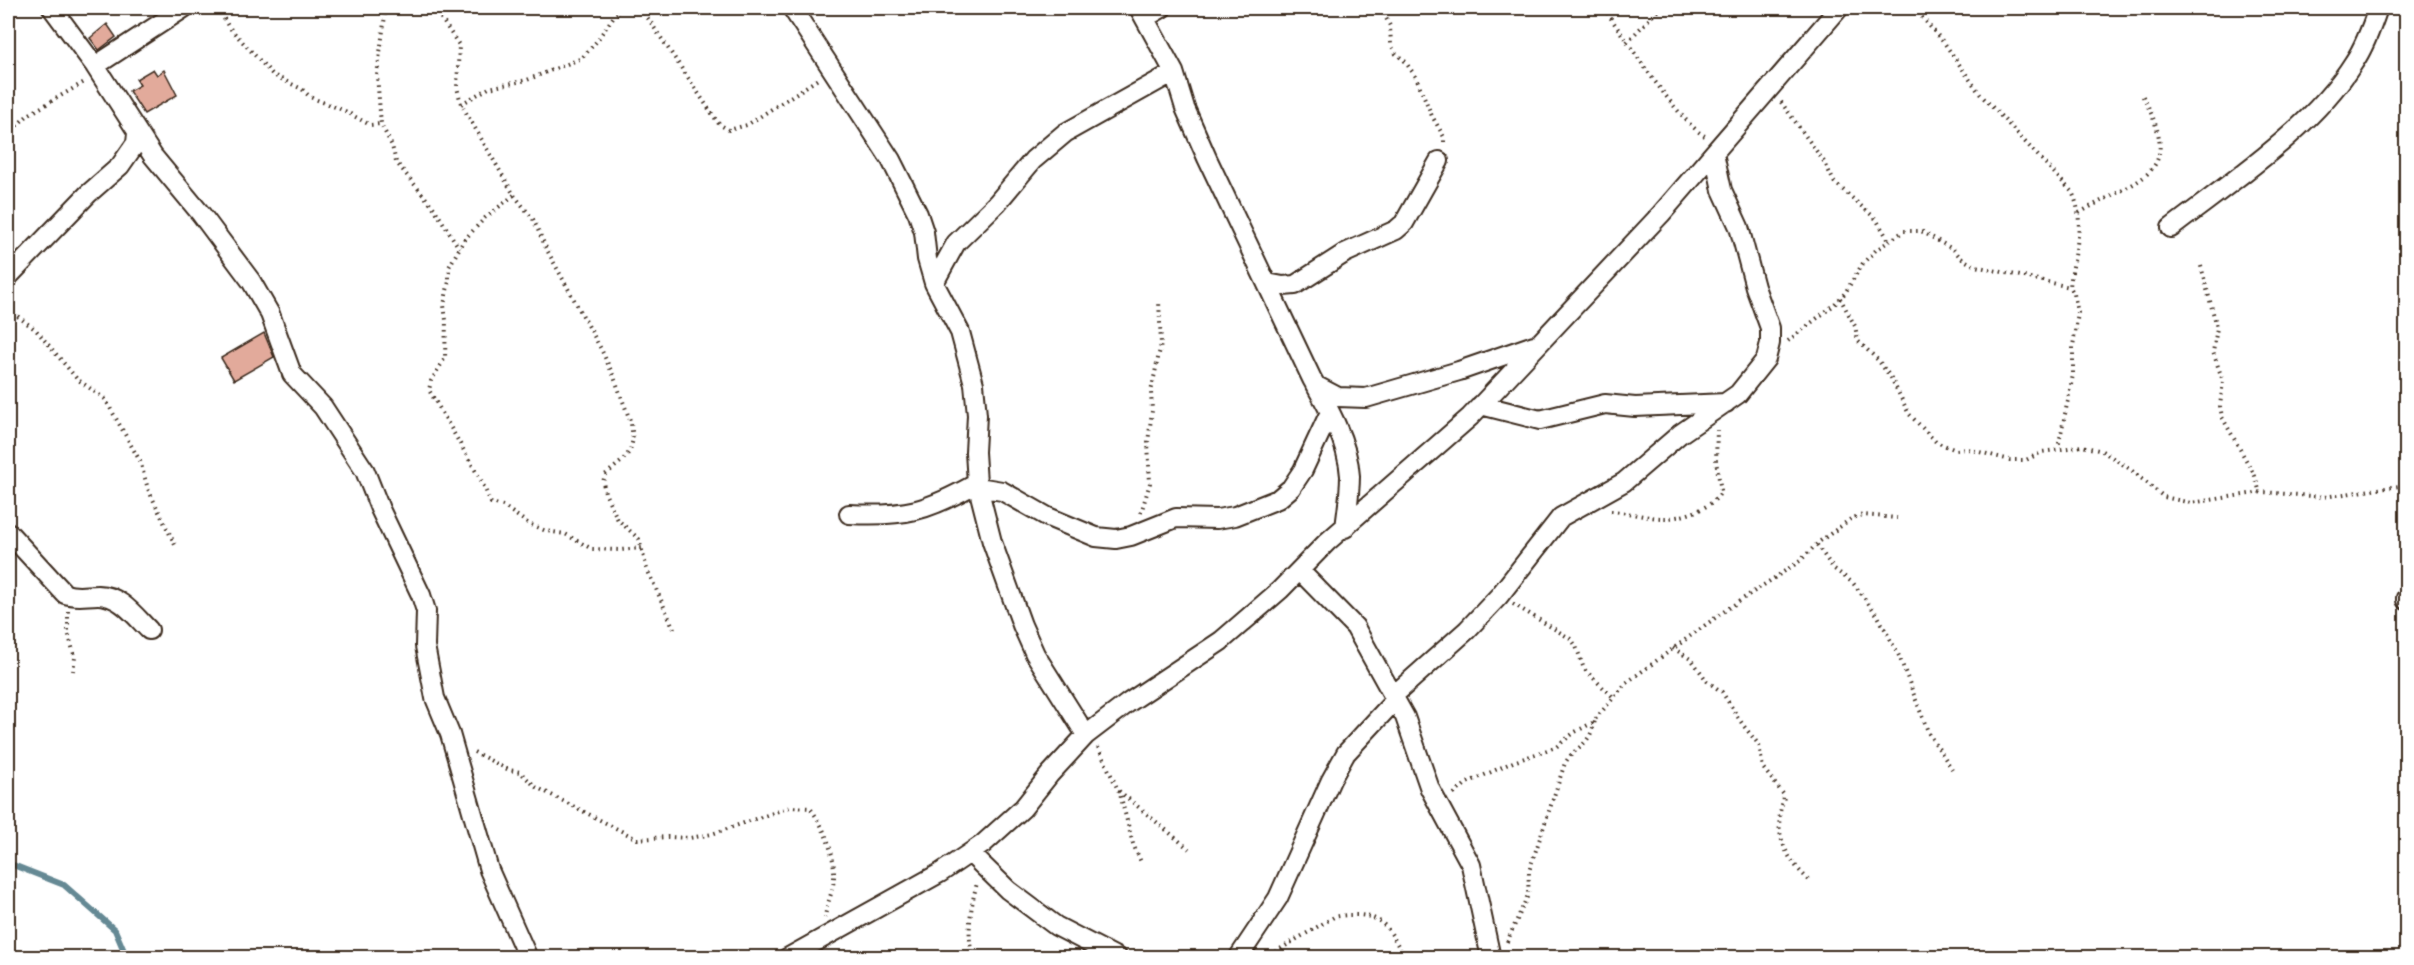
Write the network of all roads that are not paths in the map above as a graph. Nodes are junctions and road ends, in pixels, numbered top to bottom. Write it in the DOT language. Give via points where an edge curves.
graph roads {
  1 [pos="52,8"];
  2 [pos="184,8"];
  3 [pos="793,8"];
  4 [pos="1162,8"];
  5 [pos="1839,8"];
  6 [pos="2378,8"];
  7 [pos="1142,13"];
  8 [pos="97,69"];
  9 [pos="1174,72"];
  10 [pos="136,133"];
  11 [pos="1714,153"];
  12 [pos="1439,161"];
  13 [pos="2171,228"];
  14 [pos="8,278"];
  15 [pos="1267,282"];
  16 [pos="934,283"];
  17 [pos="1538,344"];
  18 [pos="1316,386"];
  19 [pos="1481,405"];
  20 [pos="1721,407"];
  21 [pos="1330,412"];
  22 [pos="977,485"];
  23 [pos="849,514"];
  24 [pos="1345,528"];
  25 [pos="8,532"];
  26 [pos="1300,571"];
  27 [pos="149,630"];
  28 [pos="1395,697"];
  29 [pos="1088,734"];
  30 [pos="976,859"];
  31 [pos="528,957"];
  32 [pos="788,957"];
  33 [pos="1118,957"];
  34 [pos="1238,957"];
  35 [pos="1491,957"];
  1 -- 8 [label="street"];
  2 -- 8 [label="street"];
  3 -- 16 [label="street" via="908,191 924,232"];
  4 -- 7 [label="street"];
  5 -- 11 [label="street"];
  6 -- 13 [label="street" via="2355,61 2323,101 2296,129"];
  7 -- 9 [label="street"];
  8 -- 10 [label="street"];
  9 -- 15 [label="street" via="1207,158"];
  9 -- 16 [label="street" via="1065,133 1033,160 956,243"];
  10 -- 14 [label="street" via="136,143 120,166"];
  10 -- 31 [label="street" via="251,281 270,314 292,374 323,407 365,471 421,595 435,698 452,740 489,870"];
  11 -- 17 [label="street"];
  11 -- 20 [label="street" via="1722,190 1739,227 1770,328 1766,359 1747,386"];
  12 -- 15 [label="street" via="1404,223 1396,230 1354,248 1295,285"];
  15 -- 18 [label="street"];
  16 -- 22 [label="street" via="960,332 974,384"];
  17 -- 18 [label="street" via="1366,398 1338,397"];
  17 -- 19 [label="street"];
  18 -- 21 [label="street"];
  19 -- 20 [label="street" via="1540,420 1605,404"];
  19 -- 24 [label="street"];
  20 -- 28 [label="street" via="1680,434 1624,482 1561,517 1499,596"];
  21 -- 22 [label="street" via="1292,488 1278,499 1235,516 1176,518 1116,539 1096,537 1048,517 1002,491"];
  21 -- 24 [label="street" via="1350,475"];
  22 -- 23 [label="street" via="922,510 900,515"];
  22 -- 29 [label="street" via="992,542 1035,654"];
  24 -- 26 [label="street"];
  25 -- 27 [label="street" via="55,585 71,596 100,595 120,602"];
  26 -- 28 [label="street" via="1355,627"];
  26 -- 29 [label="street" via="1221,641"];
  28 -- 34 [label="street" via="1346,753 1278,898"];
  28 -- 35 [label="street" via="1439,806 1471,865"];
  29 -- 30 [label="street" via="1023,808 983,844"];
  30 -- 32 [label="street" via="940,873"];
  30 -- 33 [label="street" via="1008,890 1056,926"];
}
